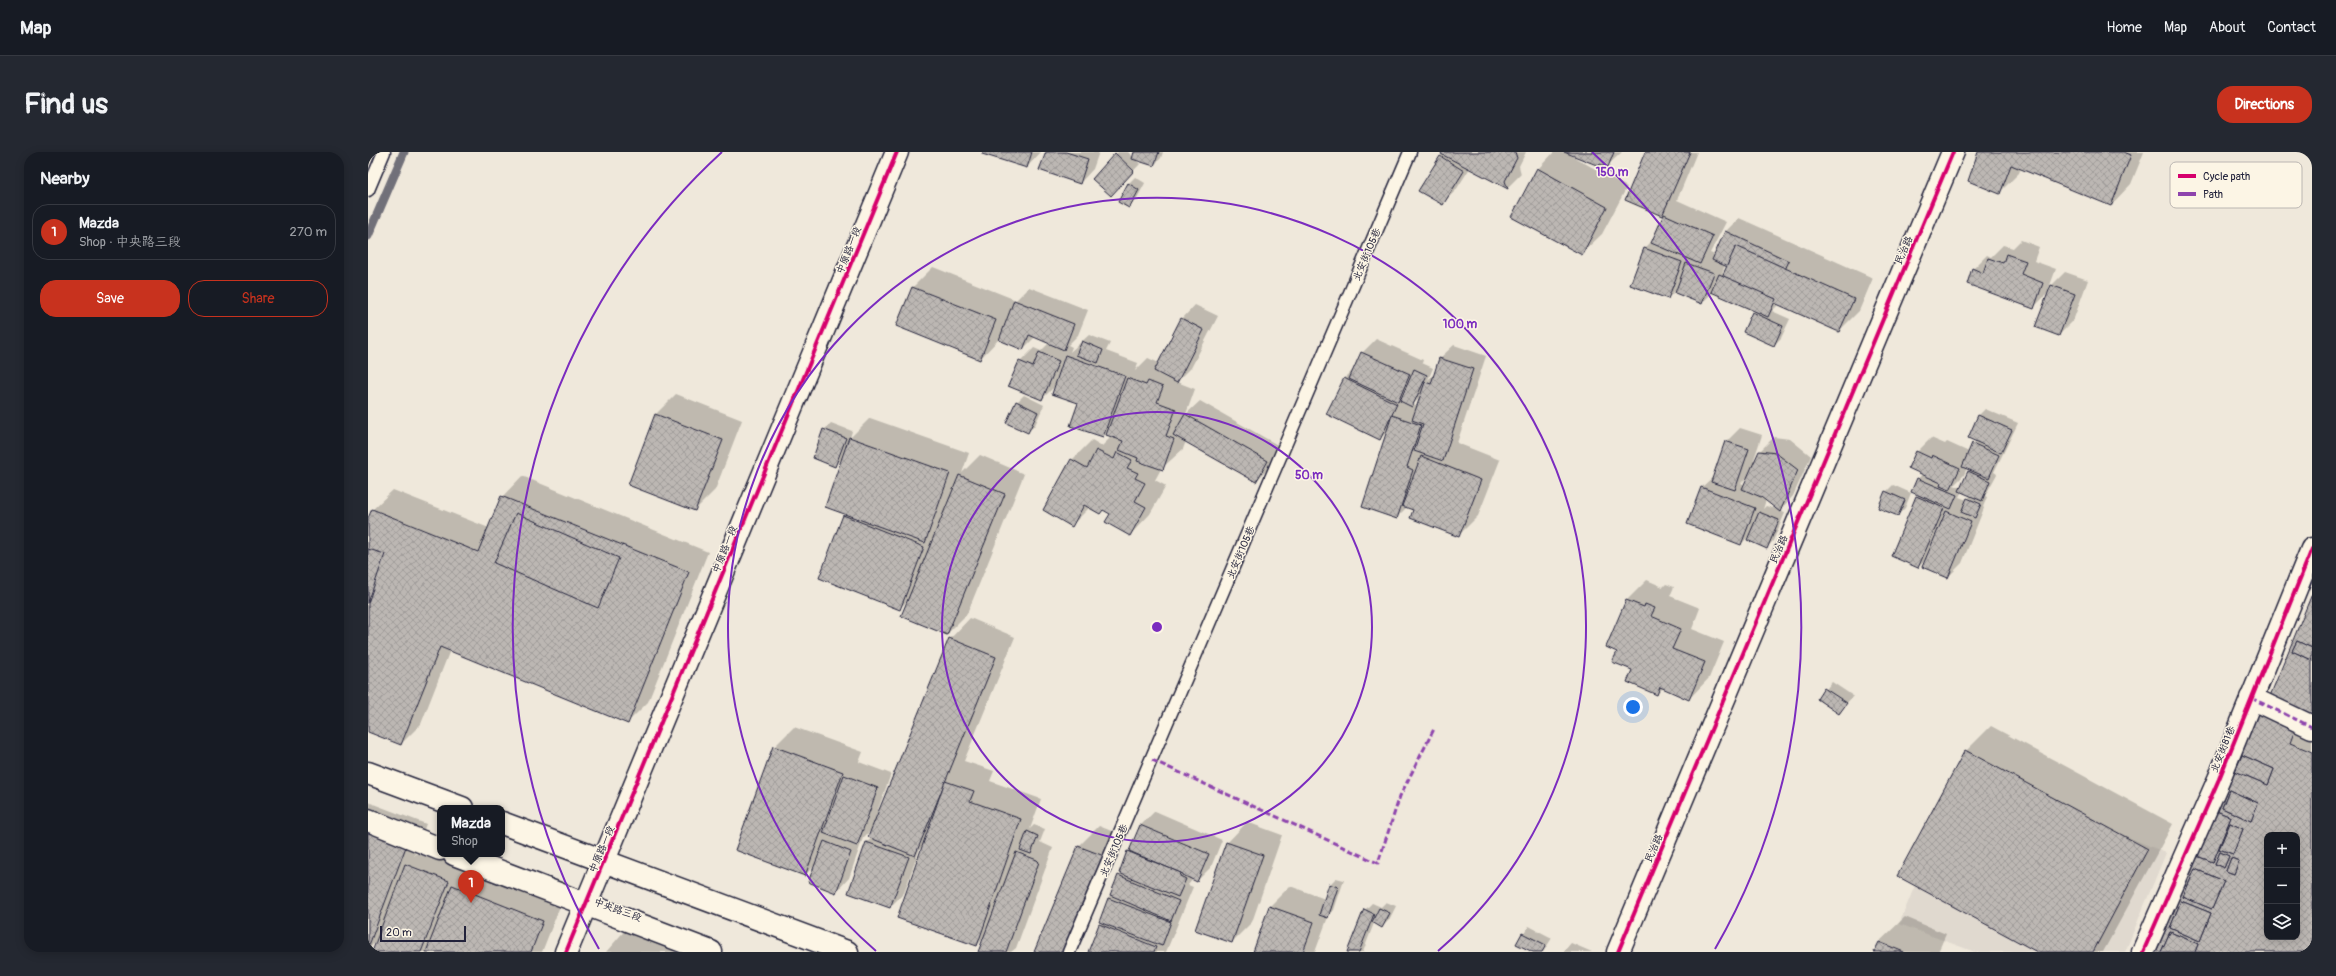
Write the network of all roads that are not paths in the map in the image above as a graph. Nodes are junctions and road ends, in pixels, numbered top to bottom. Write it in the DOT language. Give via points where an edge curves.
graph roads {
  1 [pos="384,152"];
  2 [pos="897,152"];
  3 [pos="1410,152"];
  4 [pos="1953,152"];
  5 [pos="368,190"];
  6 [pos="2312,549"];
  7 [pos="2251,698"];
  8 [pos="2312,727"];
  9 [pos="368,773"];
  10 [pos="454,805"];
  11 [pos="368,820"];
  12 [pos="505,824"];
  13 [pos="437,848"];
  14 [pos="462,857"];
  15 [pos="604,862"];
  16 [pos="585,906"];
  17 [pos="566,952"];
  18 [pos="711,952"];
  19 [pos="847,952"];
  20 [pos="1069,952"];
  21 [pos="1618,952"];
  22 [pos="2143,952"];
  1 -- 5 [label="lane"];
  2 -- 15 [label="street, 中原路一段"];
  3 -- 20 [label="lane, 北安街105巷"];
  4 -- 21 [label="street, 民治路"];
  6 -- 7 [label="street, 北安街81巷"];
  7 -- 8 [label="street"];
  7 -- 22 [label="street, 北安街81巷" via="2219,779"];
  9 -- 10 [label="street"];
  11 -- 13 [label="street"];
  12 -- 15 [label="street"];
  14 -- 16 [label="street, 中央路三段"];
  15 -- 16 [label="street, 中原路一段"];
  15 -- 19 [label="street"];
  16 -- 17 [label="street, 中原路一段"];
  16 -- 18 [label="street, 中央路三段"];
}
